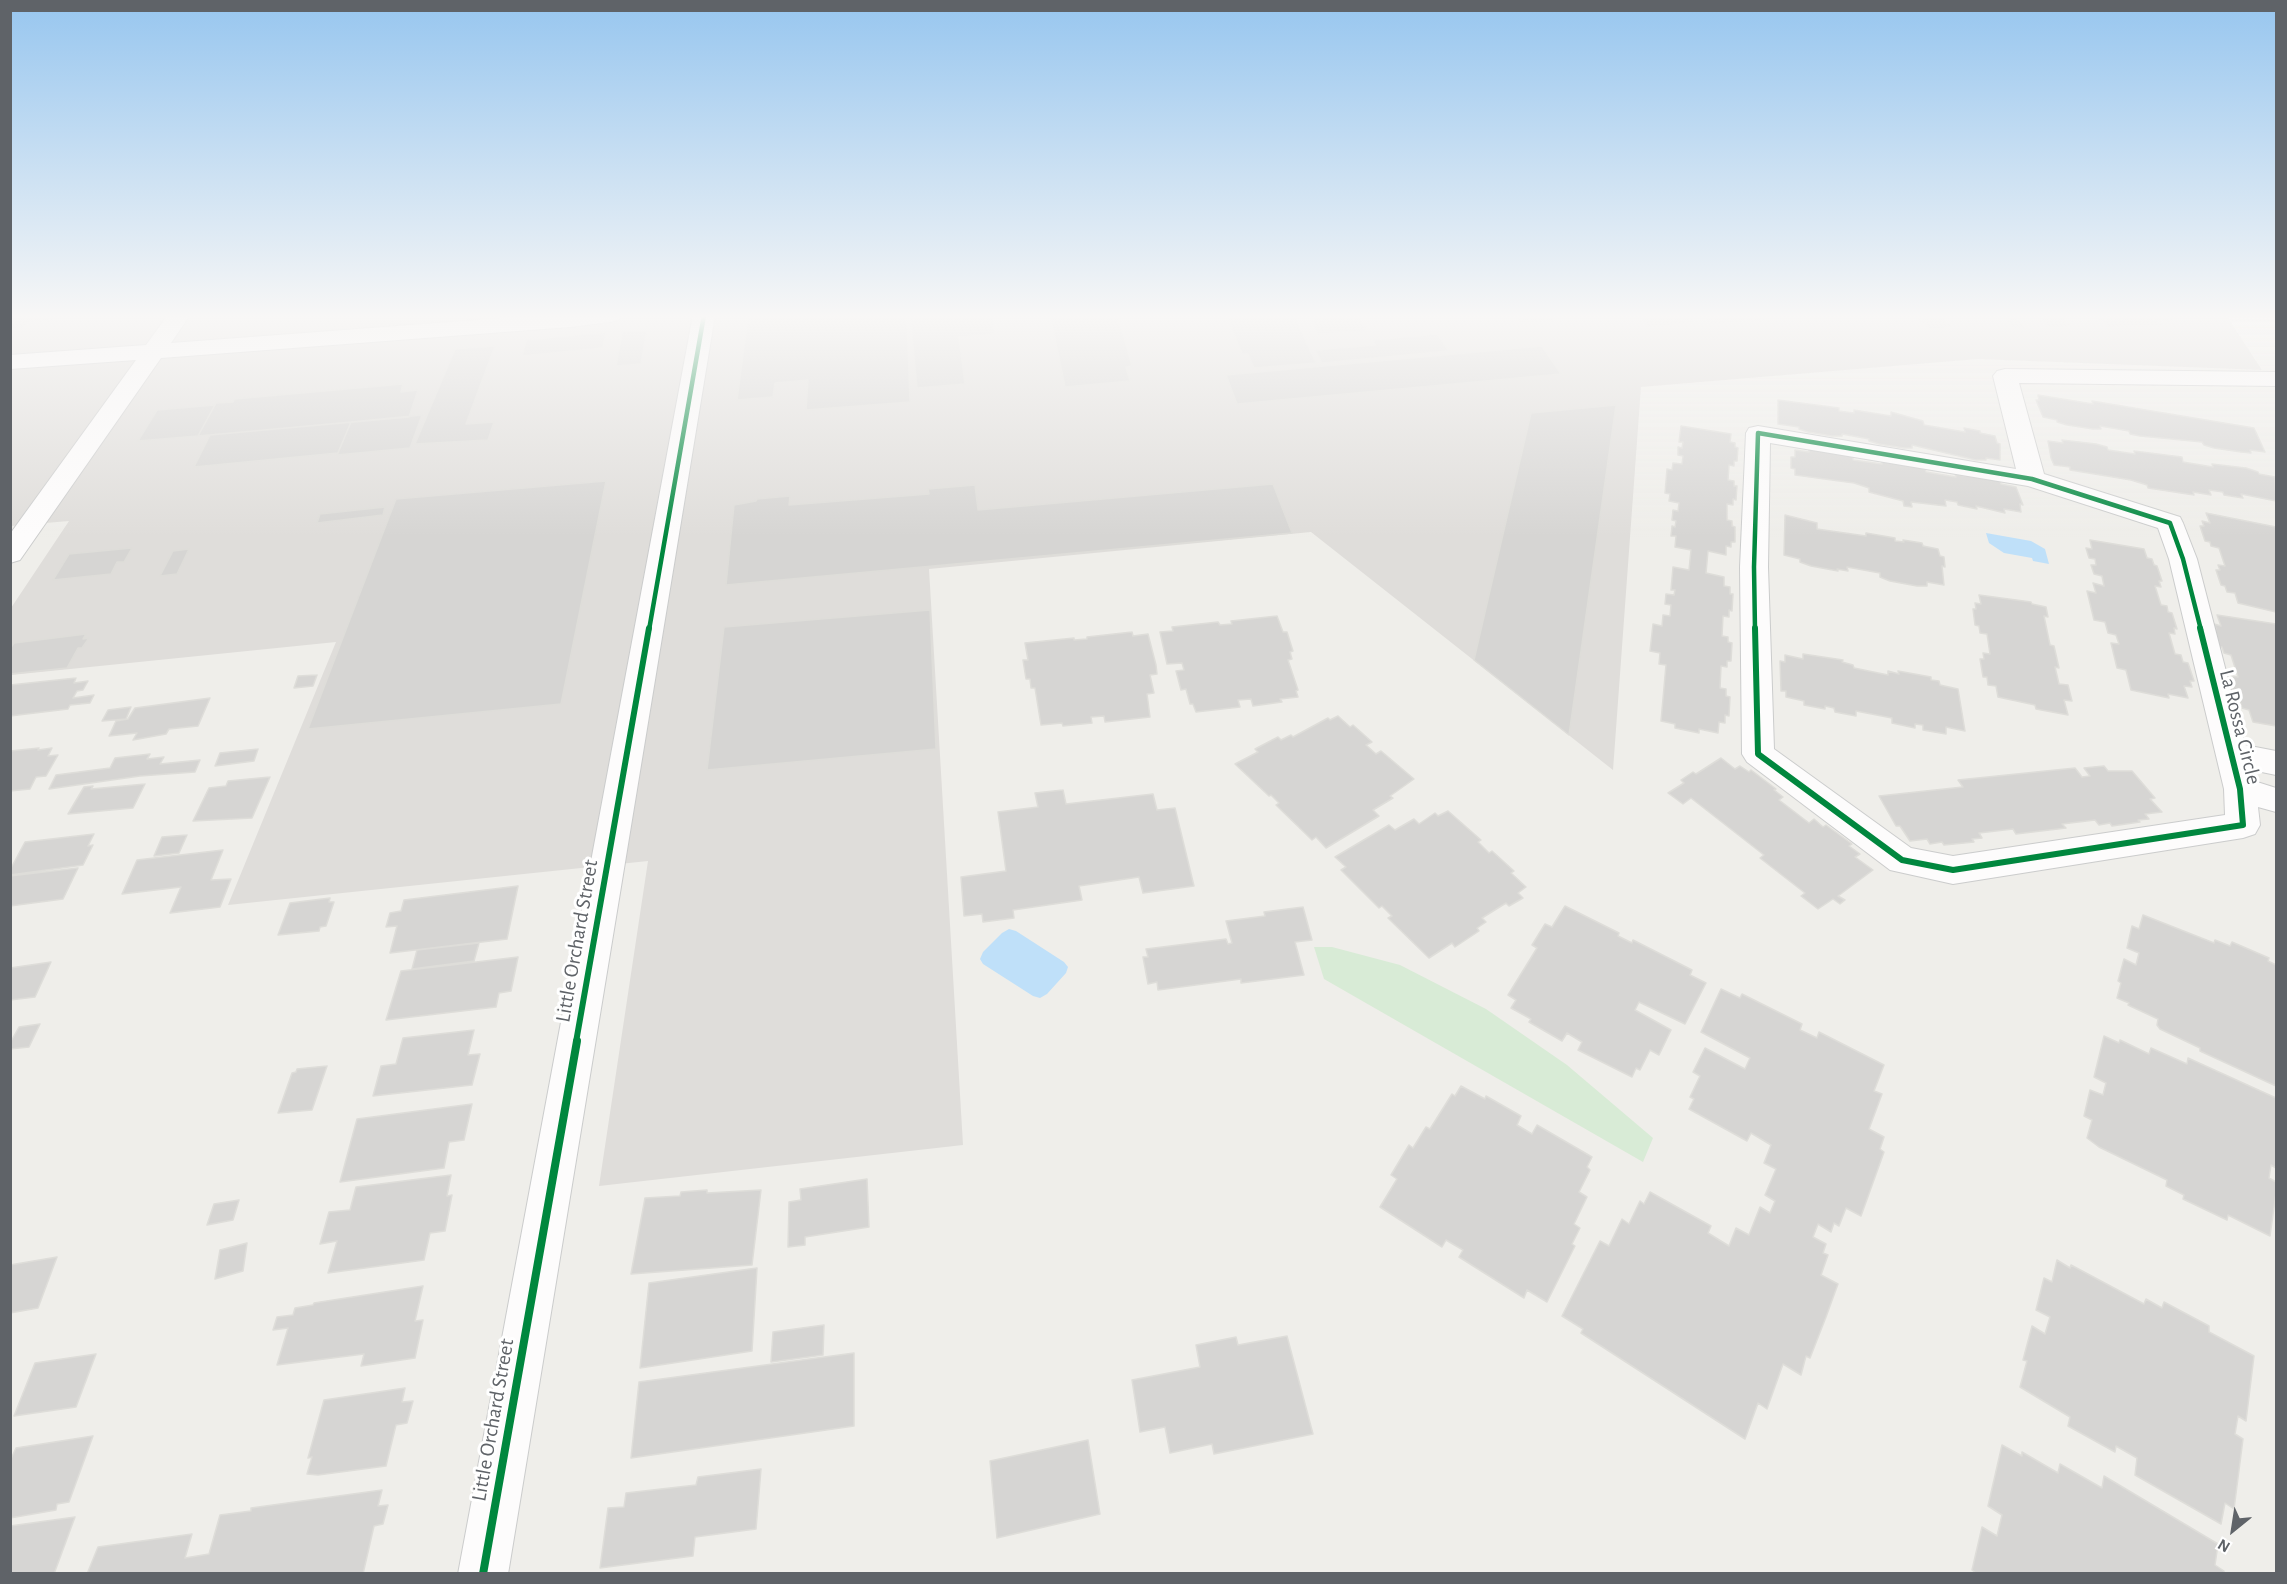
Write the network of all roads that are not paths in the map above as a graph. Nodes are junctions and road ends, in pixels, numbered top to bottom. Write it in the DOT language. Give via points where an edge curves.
graph roads {
  1 [pos="127,389"];
  2 [pos="691,389"];
  3 [pos="2008,389"];
  4 [pos="2032,479"];
  5 [pos="10,554"];
  6 [pos="2231,754"];
  7 [pos="2277,764"];
  8 [pos="2240,789"];
  9 [pos="2277,800"];
  10 [pos="483,1574"];
  1 -- 5 [label="street"];
  2 -- 10 [label="street, Little Orchard Street"];
  3 -- 4 [label="street"];
  4 -- 6 [label="street, La Rossa Circle" via="2170,523 2183,560"];
  4 -- 8 [label="street, La Rossa Circle" via="1758,433 1754,567 1758,754 1902,860 1953,870 2243,825"];
  6 -- 7 [label="street, La Rossa Circle"];
  6 -- 8 [label="street, La Rossa Circle"];
  8 -- 9 [label="street, La Rossa Circle"];
}
